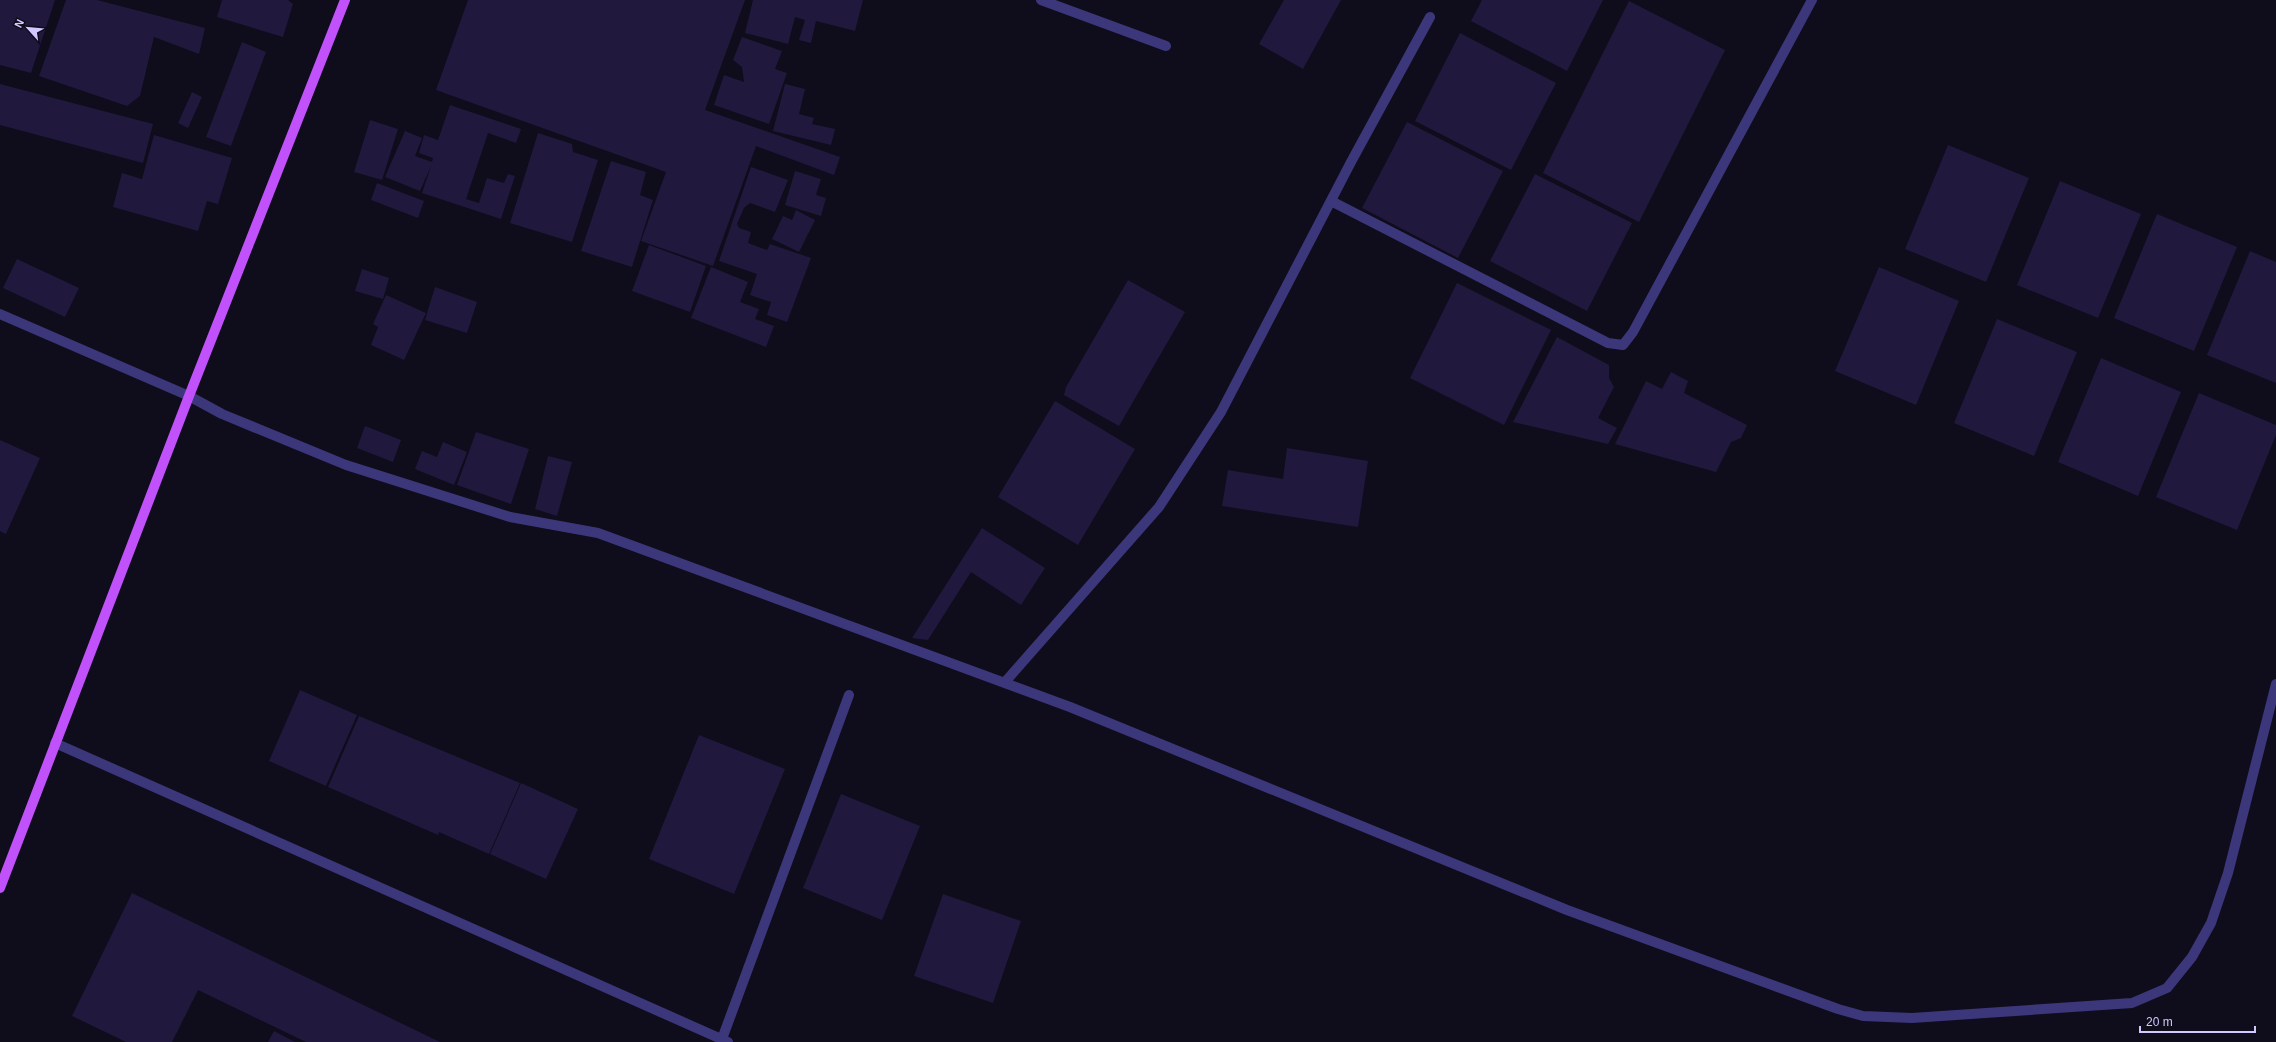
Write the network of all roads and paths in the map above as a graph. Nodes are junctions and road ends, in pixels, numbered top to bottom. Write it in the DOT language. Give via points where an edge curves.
graph roads {
  1 [pos="345,0"];
  2 [pos="1041,0"];
  3 [pos="1812,0"];
  4 [pos="1430,17"];
  5 [pos="1166,46"];
  6 [pos="1331,201"];
  7 [pos="0,314"];
  8 [pos="189,396"];
  9 [pos="1005,682"];
  10 [pos="2276,684"];
  11 [pos="849,696"];
  12 [pos="55,743"];
  13 [pos="0,888"];
  14 [pos="725,1041"];
  1 -- 8 [label="main road"];
  2 -- 5 [label="street"];
  3 -- 6 [label="street" via="1636,325 1622,345 1608,343"];
  4 -- 6 [label="street"];
  6 -- 9 [label="street" via="1221,412 1159,507"];
  7 -- 8 [label="street"];
  8 -- 9 [label="street" via="222,414 346,465 510,517 598,533"];
  8 -- 12 [label="main road"];
  9 -- 10 [label="street" via="1070,706 1567,910 1838,1010 1863,1016 1912,1018 2132,1003 2167,988 2192,957 2211,923 2228,874"];
  11 -- 14 [label="street"];
  12 -- 13 [label="main road"];
  12 -- 14 [label="street"];
}
